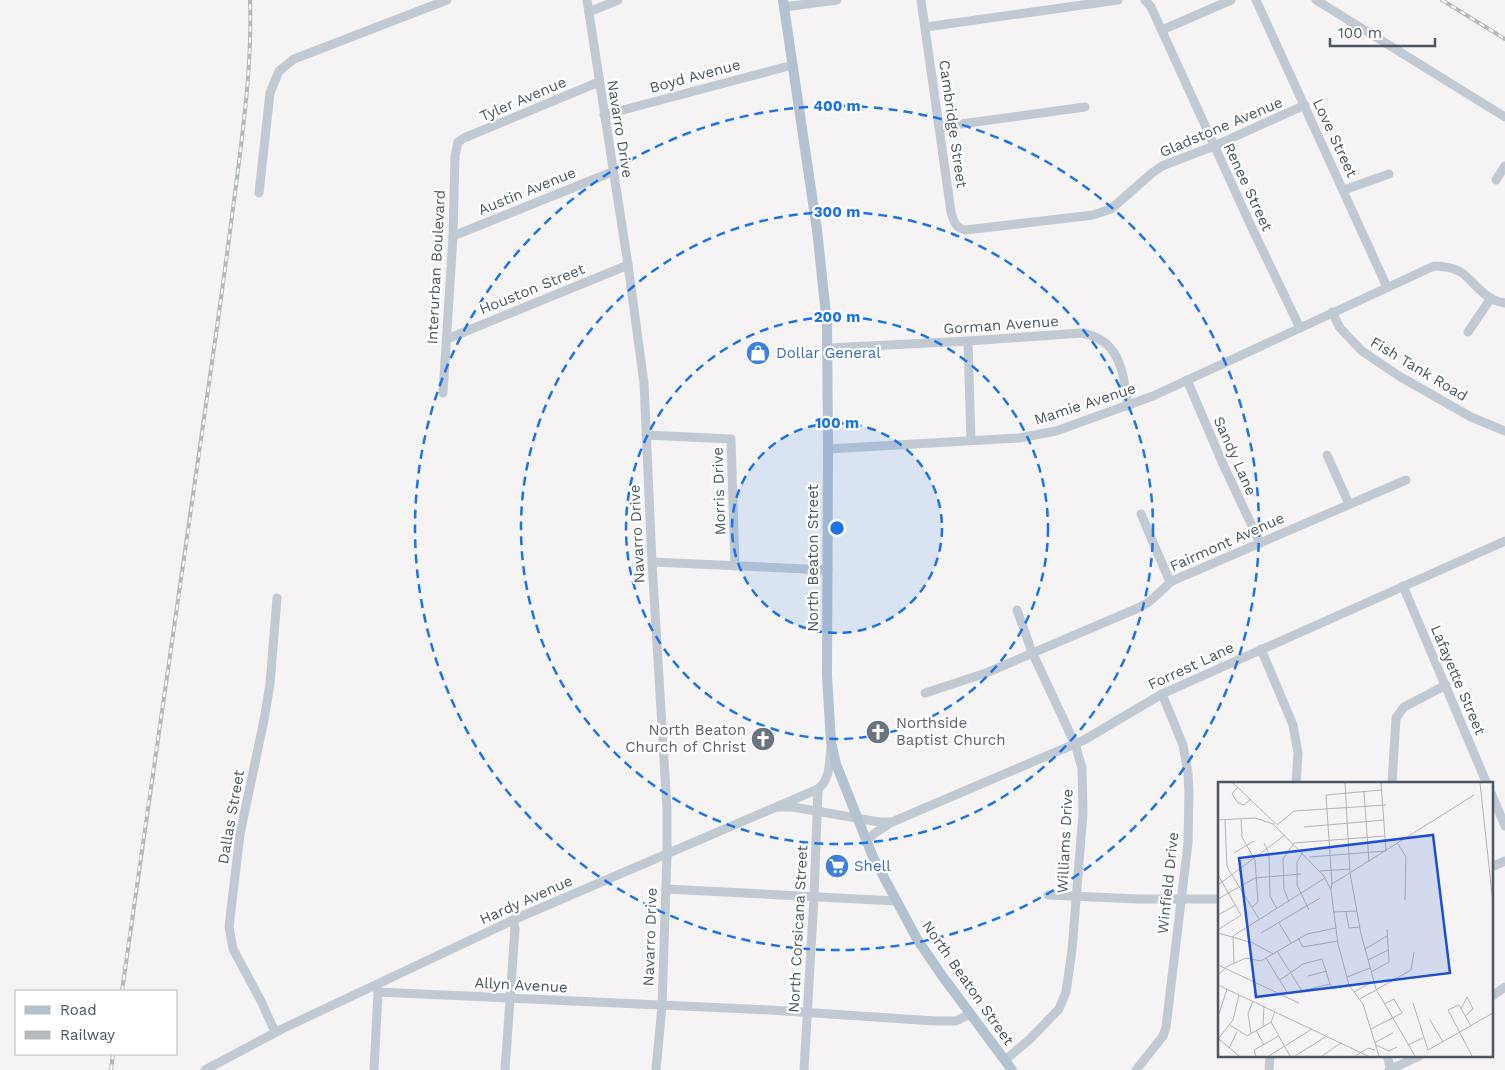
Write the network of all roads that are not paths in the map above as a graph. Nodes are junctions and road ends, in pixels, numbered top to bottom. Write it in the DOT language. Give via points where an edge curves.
graph roads {
  1 [pos="447,0"];
  2 [pos="587,0"];
  3 [pos="618,0"];
  4 [pos="837,0"];
  5 [pos="921,0"];
  6 [pos="1118,0"];
  7 [pos="1145,0"];
  8 [pos="1231,0"];
  9 [pos="1256,0"];
  10 [pos="1316,0"];
  11 [pos="784,4"];
  12 [pos="589,12"];
  13 [pos="926,27"];
  14 [pos="1162,30"];
  15 [pos="793,65"];
  16 [pos="599,82"];
  17 [pos="1305,105"];
  18 [pos="1085,107"];
  19 [pos="604,114"];
  20 [pos="1505,117"];
  21 [pos="939,127"];
  22 [pos="458,142"];
  23 [pos="1214,146"];
  24 [pos="1505,166"];
  25 [pos="612,172"];
  26 [pos="1389,174"];
  27 [pos="1496,180"];
  28 [pos="1344,190"];
  29 [pos="259,193"];
  30 [pos="955,224"];
  31 [pos="453,236"];
  32 [pos="628,265"];
  33 [pos="1387,287"];
  34 [pos="1491,298"];
  35 [pos="1505,303"];
  36 [pos="1332,312"];
  37 [pos="1300,328"];
  38 [pos="1468,332"];
  39 [pos="447,339"];
  40 [pos="968,341"];
  41 [pos="828,348"];
  42 [pos="1187,380"];
  43 [pos="444,393"];
  44 [pos="1128,406"];
  45 [pos="1505,432"];
  46 [pos="646,435"];
  47 [pos="972,440"];
  48 [pos="828,449"];
  49 [pos="1327,455"];
  50 [pos="1406,480"];
  51 [pos="1349,504"];
  52 [pos="1141,514"];
  53 [pos="1505,541"];
  54 [pos="1260,543"];
  55 [pos="652,562"];
  56 [pos="736,566"];
  57 [pos="828,570"];
  58 [pos="1170,582"];
  59 [pos="1403,586"];
  60 [pos="277,598"];
  61 [pos="1017,610"];
  62 [pos="1261,649"];
  63 [pos="1032,652"];
  64 [pos="1446,685"];
  65 [pos="925,693"];
  66 [pos="1162,694"];
  67 [pos="831,742"];
  68 [pos="1075,744"];
  69 [pos="1296,782"];
  70 [pos="1392,782"];
  71 [pos="1486,782"];
  72 [pos="818,789"];
  73 [pos="1492,795"];
  74 [pos="776,807"];
  75 [pos="818,812"];
  76 [pos="857,820"];
  77 [pos="892,822"];
  78 [pos="1505,826"];
  79 [pos="866,841"];
  80 [pos="667,854"];
  81 [pos="1505,861"];
  82 [pos="1492,867"];
  83 [pos="666,890"];
  84 [pos="1048,895"];
  85 [pos="814,897"];
  86 [pos="1076,897"];
  87 [pos="1181,899"];
  88 [pos="1218,899"];
  89 [pos="896,901"];
  90 [pos="513,920"];
  91 [pos="1505,987"];
  92 [pos="376,988"];
  93 [pos="1492,996"];
  94 [pos="510,997"];
  95 [pos="662,1006"];
  96 [pos="808,1013"];
  97 [pos="970,1014"];
  98 [pos="275,1032"];
  99 [pos="1414,1058"];
  100 [pos="1004,1060"];
  101 [pos="205,1070"];
  102 [pos="374,1070"];
  103 [pos="505,1070"];
  104 [pos="656,1070"];
  105 [pos="804,1070"];
  106 [pos="1012,1070"];
  107 [pos="1136,1070"];
  108 [pos="1391,1070"];
  1 -- 29 [label="street" via="294,60 279,71 270,94"];
  2 -- 12 [label="street, Navarro Drive"];
  3 -- 12 [label="street"];
  4 -- 11 [label="street"];
  5 -- 13 [label="street, Cambridge Street"];
  6 -- 13 [label="street"];
  7 -- 14 [label="street, Renee Street"];
  8 -- 14 [label="street"];
  9 -- 17 [label="street, Love Street"];
  10 -- 20 [label="street"];
  11 -- 15 [label="main road, North Beaton Street"];
  12 -- 16 [label="street, Navarro Drive"];
  13 -- 21 [label="street, Cambridge Street"];
  14 -- 23 [label="street, Renee Street"];
  15 -- 19 [label="street, Boyd Avenue"];
  15 -- 41 [label="main road, North Beaton Street" via="817,230"];
  16 -- 19 [label="street, Navarro Drive"];
  16 -- 22 [label="street, Tyler Avenue"];
  17 -- 23 [label="street, Gladstone Avenue"];
  17 -- 28 [label="street, Love Street"];
  18 -- 21 [label="street"];
  19 -- 25 [label="street, Navarro Drive"];
  21 -- 30 [label="street, Cambridge Street"];
  22 -- 31 [label="street, Interurban Boulevard"];
  23 -- 30 [label="street, Gladstone Avenue" via="1162,166 1111,209 1093,215 966,230"];
  23 -- 37 [label="street, Renee Street"];
  24 -- 27 [label="street"];
  25 -- 31 [label="street, Austin Avenue"];
  25 -- 32 [label="street, Navarro Drive"];
  26 -- 28 [label="street"];
  28 -- 33 [label="street, Love Street"];
  31 -- 39 [label="street, Interurban Boulevard"];
  32 -- 39 [label="street, Houston Street"];
  32 -- 46 [label="street, Navarro Drive" via="644,383"];
  33 -- 34 [label="street, Mamie Avenue" via="1434,266 1456,269"];
  33 -- 36 [label="street, Mamie Avenue"];
  34 -- 35 [label="street, Mamie Avenue"];
  34 -- 38 [label="street"];
  36 -- 37 [label="street, Mamie Avenue"];
  36 -- 45 [label="street, Fish Tank Road" via="1340,328 1362,351 1471,417"];
  37 -- 42 [label="street, Mamie Avenue"];
  39 -- 43 [label="street, Interurban Boulevard"];
  40 -- 41 [label="street, Gorman Avenue"];
  40 -- 44 [label="street, Gorman Avenue" via="1082,333 1095,335 1112,349 1121,365"];
  40 -- 47 [label="street"];
  41 -- 48 [label="main road, North Beaton Street"];
  42 -- 44 [label="street, Mamie Avenue"];
  42 -- 54 [label="street, Sandy Lane"];
  44 -- 47 [label="street, Mamie Avenue" via="1040,435"];
  46 -- 55 [label="street, Navarro Drive"];
  46 -- 56 [label="street, Morris Drive" via="732,439"];
  47 -- 48 [label="street, Mamie Avenue"];
  48 -- 57 [label="main road, North Beaton Street"];
  49 -- 51 [label="street"];
  50 -- 51 [label="street, Fairmont Avenue"];
  51 -- 54 [label="street, Fairmont Avenue"];
  52 -- 58 [label="street"];
  53 -- 59 [label="street, Forrest Lane"];
  54 -- 58 [label="street, Fairmont Avenue"];
  55 -- 56 [label="street"];
  55 -- 80 [label="street, Navarro Drive"];
  56 -- 57 [label="street"];
  57 -- 67 [label="main road, North Beaton Street" via="827,676"];
  58 -- 63 [label="street, Fairmont Avenue" via="1138,608"];
  59 -- 62 [label="street, Forrest Lane"];
  59 -- 64 [label="street, Lafayette Street"];
  60 -- 98 [label="street, Dallas Street" via="270,684 240,834 229,927 234,949"];
  61 -- 63 [label="street, Williams Drive"];
  62 -- 66 [label="street, Forrest Lane"];
  62 -- 69 [label="street" via="1293,725 1298,753"];
  63 -- 65 [label="street, Fairmont Avenue" via="986,673"];
  63 -- 68 [label="street, Williams Drive"];
  64 -- 70 [label="street" via="1404,707 1396,718"];
  64 -- 71 [label="street, Lafayette Street"];
  66 -- 68 [label="street, Forrest Lane"];
  66 -- 87 [label="street, Winfield Drive" via="1182,744 1188,773 1188,843"];
  67 -- 72 [label="street" via="828,775"];
  67 -- 76 [label="main road, North Beaton Street"];
  68 -- 77 [label="street, Forrest Lane"];
  68 -- 86 [label="street, Williams Drive" via="1082,768 1083,791"];
  72 -- 74 [label="street, Hardy Avenue"];
  72 -- 75 [label="street, North Corsicana Street"];
  73 -- 78 [label="street"];
  74 -- 75 [label="street, Forrest Lane"];
  74 -- 80 [label="street, Hardy Avenue"];
  75 -- 76 [label="street, Forrest Lane"];
  75 -- 85 [label="street, North Corsicana Street"];
  76 -- 77 [label="street, Forrest Lane"];
  76 -- 79 [label="main road, North Beaton Street"];
  77 -- 79 [label="street, Forrest Lane"];
  79 -- 89 [label="main road, North Beaton Street"];
  80 -- 83 [label="street, Navarro Drive"];
  80 -- 90 [label="street, Hardy Avenue"];
  81 -- 82 [label="street"];
  83 -- 85 [label="street"];
  83 -- 95 [label="street, Navarro Drive"];
  84 -- 86 [label="street"];
  85 -- 89 [label="street"];
  85 -- 96 [label="street, North Corsicana Street"];
  86 -- 87 [label="street"];
  86 -- 100 [label="street, Williams Drive" via="1072,950 1063,1000 1058,1010 1030,1039"];
  87 -- 88 [label="street"];
  87 -- 107 [label="street, Winfield Drive" via="1166,1027 1163,1036"];
  89 -- 97 [label="main road, North Beaton Street" via="917,939"];
  90 -- 92 [label="street, Hardy Avenue"];
  90 -- 94 [label="street"];
  91 -- 93 [label="street"];
  92 -- 94 [label="street, Allyn Avenue"];
  92 -- 98 [label="street, Hardy Avenue"];
  92 -- 102 [label="street"];
  94 -- 95 [label="street, Allyn Avenue"];
  94 -- 103 [label="street"];
  95 -- 96 [label="street, Allyn Avenue"];
  95 -- 104 [label="street, Navarro Drive"];
  96 -- 97 [label="street, Allyn Avenue" via="949,1021"];
  96 -- 105 [label="street, North Corsicana Street"];
  97 -- 100 [label="main road, North Beaton Street"];
  98 -- 101 [label="street, Hardy Avenue"];
  99 -- 108 [label="street"];
  100 -- 106 [label="main road, North Beaton Street"];
}
